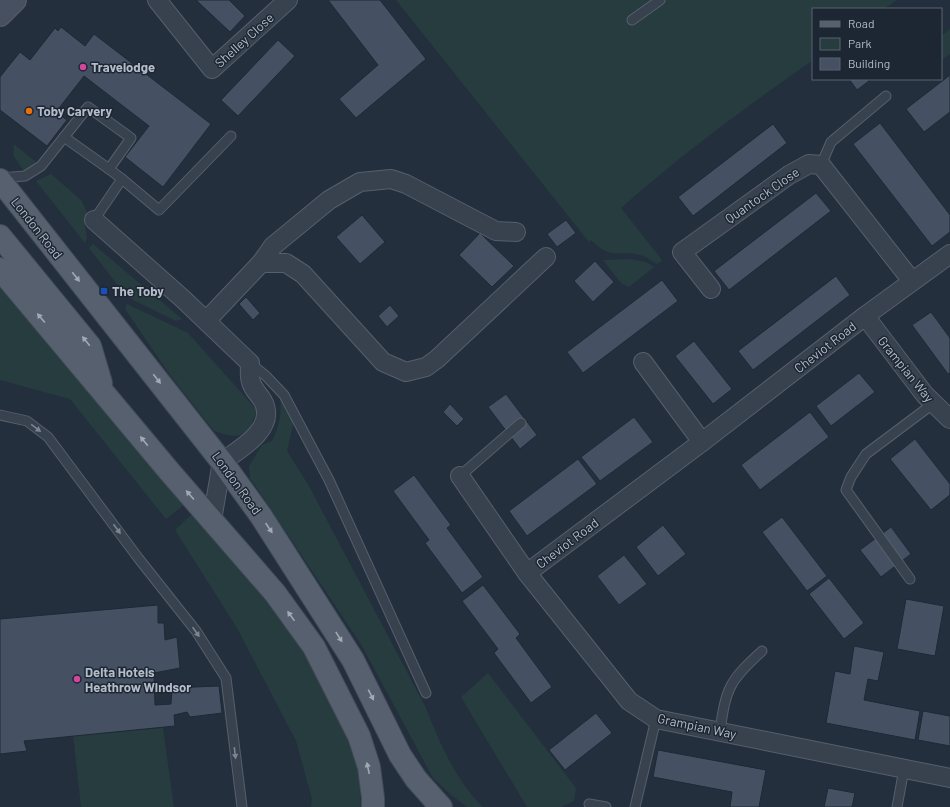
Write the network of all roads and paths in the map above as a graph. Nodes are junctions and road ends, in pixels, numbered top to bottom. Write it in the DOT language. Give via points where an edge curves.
graph roads {
  1 [pos="157,0"];
  2 [pos="288,0"];
  3 [pos="660,0"];
  4 [pos="632,20"];
  5 [pos="886,96"];
  6 [pos="231,136"];
  7 [pos="64,137"];
  8 [pos="821,165"];
  9 [pos="109,169"];
  10 [pos="0,179"];
  11 [pos="122,179"];
  12 [pos="94,220"];
  13 [pos="516,232"];
  14 [pos="0,236"];
  15 [pos="950,254"];
  16 [pos="546,257"];
  17 [pos="262,263"];
  18 [pos="0,269"];
  19 [pos="912,281"];
  20 [pos="711,289"];
  21 [pos="865,316"];
  22 [pos="207,320"];
  23 [pos="643,362"];
  24 [pos="250,363"];
  25 [pos="103,390"];
  26 [pos="934,403"];
  27 [pos="0,415"];
  28 [pos="950,419"];
  29 [pos="521,423"];
  30 [pos="702,442"];
  31 [pos="222,462"];
  32 [pos="460,476"];
  33 [pos="212,520"];
  34 [pos="527,573"];
  35 [pos="910,579"];
  36 [pos="762,651"];
  37 [pos="426,692"];
  38 [pos="656,719"];
  39 [pos="720,732"];
  40 [pos="904,769"];
  41 [pos="950,778"];
  42 [pos="589,804"];
  43 [pos="242,807"];
  44 [pos="373,807"];
  45 [pos="441,807"];
  46 [pos="606,807"];
  47 [pos="635,807"];
  48 [pos="897,807"];
  1 -- 2 [label="street, Shelley Close" via="212,69"];
  3 -- 4 [label="lane"];
  5 -- 8 [label="lane" via="831,142"];
  6 -- 11 [label="lane" via="159,210"];
  7 -- 9 [label="lane"];
  7 -- 9 [label="lane" via="88,107 131,138"];
  7 -- 10 [label="lane" via="41,166 25,176"];
  8 -- 19 [label="street"];
  8 -- 20 [label="street, Quantock Close" via="809,164 789,175 682,252"];
  9 -- 11 [label="lane"];
  10 -- 31 [label="main road, London Road, one-way"];
  11 -- 12 [label="lane"];
  12 -- 22 [label="street"];
  13 -- 17 [label="street" via="496,231 406,184 391,179 360,182 328,200 273,246"];
  25 -- 14 [label="main road, one-way" via="90,346"];
  15 -- 19 [label="street, Cheviot Road"];
  16 -- 17 [label="street" via="437,359 426,367 406,372 383,362 303,274 286,263"];
  17 -- 22 [label="street"];
  25 -- 18 [label="main road, one-way"];
  19 -- 21 [label="street, Cheviot Road"];
  21 -- 26 [label="street, Grampian Way" via="925,395"];
  21 -- 30 [label="street, Cheviot Road"];
  22 -- 24 [label="street"];
  23 -- 30 [label="street"];
  24 -- 31 [label="street" via="251,382 265,406 266,417 252,439"];
  24 -- 37 [label="lane" via="284,395 332,486"];
  33 -- 25 [label="main road, one-way"];
  26 -- 28 [label="street, Grampian Way"];
  26 -- 35 [label="lane" via="866,454 846,490"];
  27 -- 43 [label="lane, one-way" via="27,421 48,437 196,631 226,678"];
  29 -- 32 [label="lane"];
  30 -- 34 [label="street, Cheviot Road"];
  31 -- 33 [label="street"];
  31 -- 45 [label="main road, London Road, one-way" via="299,573 353,660 400,755 416,779"];
  32 -- 34 [label="street, Grampian Way"];
  44 -- 33 [label="main road, one-way" via="369,767 359,736 314,647 275,593"];
  34 -- 38 [label="street, Grampian Way" via="629,701"];
  36 -- 39 [label="lane" via="740,670 730,684"];
  38 -- 39 [label="street, Grampian Way"];
  38 -- 47 [label="lane"];
  39 -- 40 [label="street, Grampian Way"];
  40 -- 41 [label="street, Grampian Way"];
  40 -- 48 [label="lane"];
  42 -- 46 [label="lane"];
}
